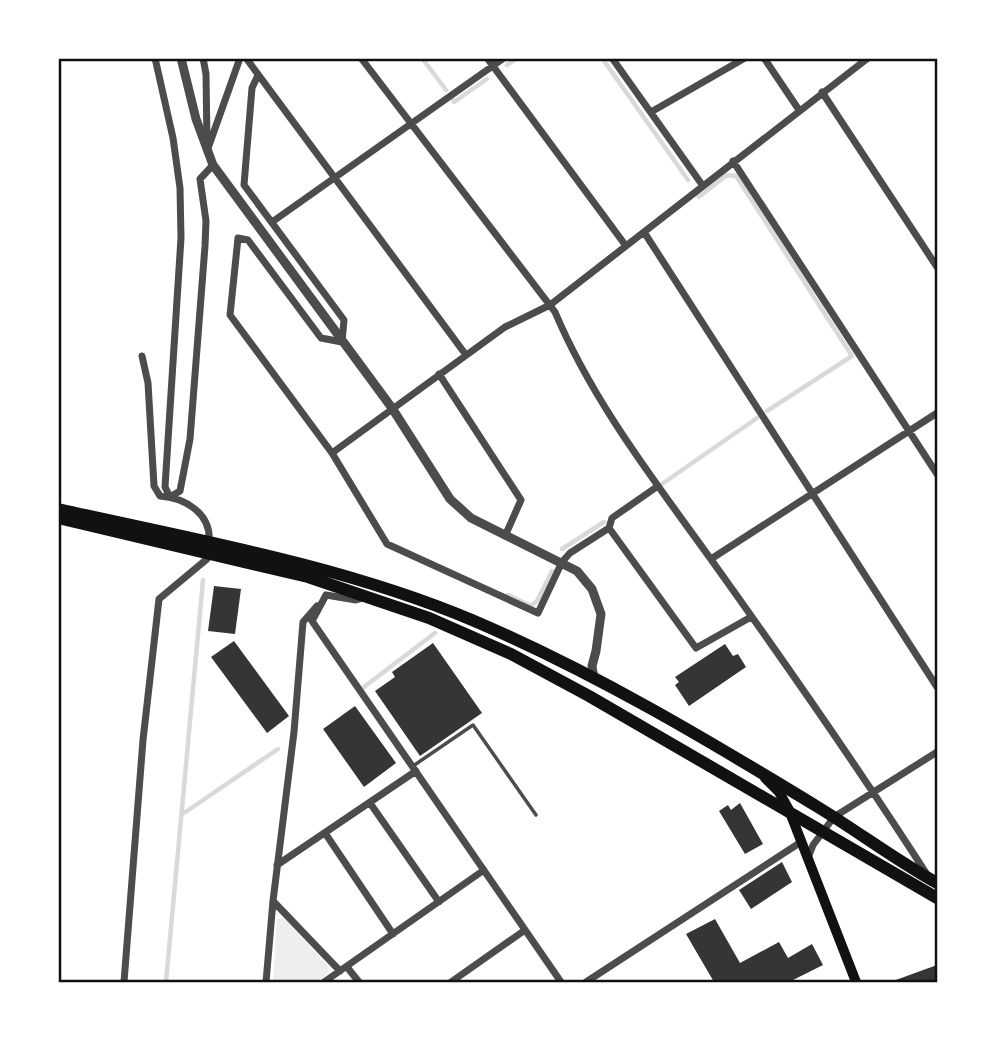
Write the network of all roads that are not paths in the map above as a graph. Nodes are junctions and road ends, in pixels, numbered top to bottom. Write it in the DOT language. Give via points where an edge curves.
graph roads {
  1 [pos="155,58"];
  2 [pos="181,58"];
  3 [pos="203,58"];
  4 [pos="240,58"];
  5 [pos="246,58"];
  6 [pos="361,58"];
  7 [pos="487,58"];
  8 [pos="504,58"];
  9 [pos="612,58"];
  10 [pos="745,58"];
  11 [pos="764,58"];
  12 [pos="868,58"];
  13 [pos="493,66"];
  14 [pos="258,75"];
  15 [pos="822,92"];
  16 [pos="799,110"];
  17 [pos="651,112"];
  18 [pos="410,124"];
  19 [pos="207,151"];
  20 [pos="733,161"];
  21 [pos="213,165"];
  22 [pos="335,177"];
  23 [pos="703,186"];
  24 [pos="272,222"];
  25 [pos="643,232"];
  26 [pos="625,246"];
  27 [pos="937,267"];
  28 [pos="550,305"];
  29 [pos="342,342"];
  30 [pos="466,355"];
  31 [pos="142,356"];
  32 [pos="439,374"];
  33 [pos="393,408"];
  34 [pos="937,413"];
  35 [pos="909,431"];
  36 [pos="332,453"];
  37 [pos="937,474"];
  38 [pos="658,486"];
  39 [pos="813,494"];
  40 [pos="170,497"];
  41 [pos="58,509"];
  42 [pos="58,518"];
  43 [pos="609,528"];
  44 [pos="505,536"];
  45 [pos="203,546"];
  46 [pos="711,559"];
  47 [pos="562,562"];
  48 [pos="326,595"];
  49 [pos="369,596"];
  50 [pos="751,617"];
  51 [pos="594,679"];
  52 [pos="937,687"];
  53 [pos="937,752"];
  54 [pos="414,769"];
  55 [pos="757,770"];
  56 [pos="873,794"];
  57 [pos="370,803"];
  58 [pos="789,810"];
  59 [pos="536,815"];
  60 [pos="834,817"];
  61 [pos="821,832"];
  62 [pos="325,833"];
  63 [pos="801,842"];
  64 [pos="808,859"];
  65 [pos="277,865"];
  66 [pos="484,870"];
  67 [pos="933,881"];
  68 [pos="937,891"];
  69 [pos="937,898"];
  70 [pos="273,901"];
  71 [pos="439,902"];
  72 [pos="525,930"];
  73 [pos="393,934"];
  74 [pos="344,969"];
  75 [pos="124,982"];
  76 [pos="266,982"];
  77 [pos="324,982"];
  78 [pos="359,982"];
  79 [pos="451,982"];
  80 [pos="561,982"];
  81 [pos="586,982"];
  82 [pos="856,982"];
  1 -- 40 [label="street" via="180,188 181,238 164,487"];
  2 -- 19 [label="street"];
  3 -- 19 [label="street"];
  4 -- 19 [label="street"];
  5 -- 14 [label="street"];
  6 -- 18 [label="street"];
  7 -- 13 [label="street"];
  8 -- 13 [label="street"];
  9 -- 17 [label="street"];
  10 -- 17 [label="street"];
  11 -- 16 [label="street"];
  12 -- 15 [label="street"];
  13 -- 18 [label="street"];
  13 -- 26 [label="street"];
  14 -- 22 [label="street"];
  14 -- 24 [label="street" via="252,88 244,185"];
  15 -- 16 [label="street"];
  15 -- 27 [label="street"];
  16 -- 20 [label="street"];
  17 -- 23 [label="street"];
  18 -- 22 [label="street"];
  18 -- 28 [label="street"];
  19 -- 21 [label="street"];
  20 -- 23 [label="street"];
  20 -- 35 [label="street"];
  21 -- 29 [label="street"];
  21 -- 40 [label="street" via="200,179 205,234 190,439 180,491"];
  22 -- 24 [label="street"];
  22 -- 30 [label="street"];
  23 -- 25 [label="street"];
  24 -- 29 [label="street" via="344,320"];
  25 -- 26 [label="street"];
  25 -- 39 [label="street"];
  26 -- 28 [label="street"];
  28 -- 30 [label="street" via="505,327"];
  28 -- 38 [label="street" via="569,346"];
  29 -- 33 [label="street"];
  29 -- 36 [label="street" via="321,338 248,240 238,238 230,315"];
  30 -- 32 [label="street"];
  31 -- 40 [label="street" via="154,486 160,496"];
  32 -- 33 [label="street"];
  32 -- 44 [label="street" via="522,500"];
  33 -- 36 [label="street"];
  33 -- 44 [label="street" via="450,499 471,518"];
  34 -- 35 [label="street"];
  35 -- 37 [label="street"];
  35 -- 39 [label="street"];
  36 -- 47 [label="street" via="387,544 538,613"];
  38 -- 43 [label="street" via="612,518"];
  38 -- 46 [label="street"];
  39 -- 46 [label="street"];
  39 -- 52 [label="street"];
  40 -- 45 [label="street" via="202,515 209,526"];
  41 -- 45 [label="highway"];
  42 -- 45 [label="highway"];
  43 -- 47 [label="street"];
  43 -- 50 [label="street" via="696,648"];
  44 -- 47 [label="street"];
  45 -- 49 [label="highway"];
  45 -- 51 [label="highway" via="314,568 411,598 470,619"];
  45 -- 75 [label="street" via="206,559 159,599"];
  46 -- 50 [label="street"];
  47 -- 51 [label="street" via="592,589 601,614"];
  48 -- 49 [label="street" via="356,600"];
  48 -- 54 [label="street" via="312,621"];
  48 -- 65 [label="street" via="303,622"];
  49 -- 58 [label="highway" via="511,654"];
  50 -- 56 [label="street"];
  51 -- 55 [label="highway"];
  53 -- 56 [label="street"];
  54 -- 57 [label="street"];
  54 -- 59 [label="lane" via="473,725"];
  54 -- 66 [label="street"];
  55 -- 58 [label="main road"];
  55 -- 60 [label="highway"];
  56 -- 60 [label="street"];
  56 -- 67 [label="street"];
  57 -- 62 [label="street"];
  57 -- 71 [label="street"];
  58 -- 61 [label="highway"];
  58 -- 63 [label="main road"];
  60 -- 61 [label="street"];
  60 -- 67 [label="highway"];
  61 -- 64 [label="street"];
  61 -- 69 [label="highway"];
  62 -- 65 [label="street"];
  62 -- 73 [label="street"];
  63 -- 64 [label="main road"];
  63 -- 81 [label="street"];
  64 -- 82 [label="main road"];
  65 -- 70 [label="street"];
  66 -- 71 [label="street"];
  66 -- 72 [label="street"];
  67 -- 68 [label="street"];
  70 -- 74 [label="street"];
  70 -- 76 [label="street"];
  71 -- 73 [label="street"];
  72 -- 79 [label="street"];
  72 -- 80 [label="street"];
  73 -- 74 [label="street"];
  74 -- 77 [label="street"];
  74 -- 78 [label="street"];
}
